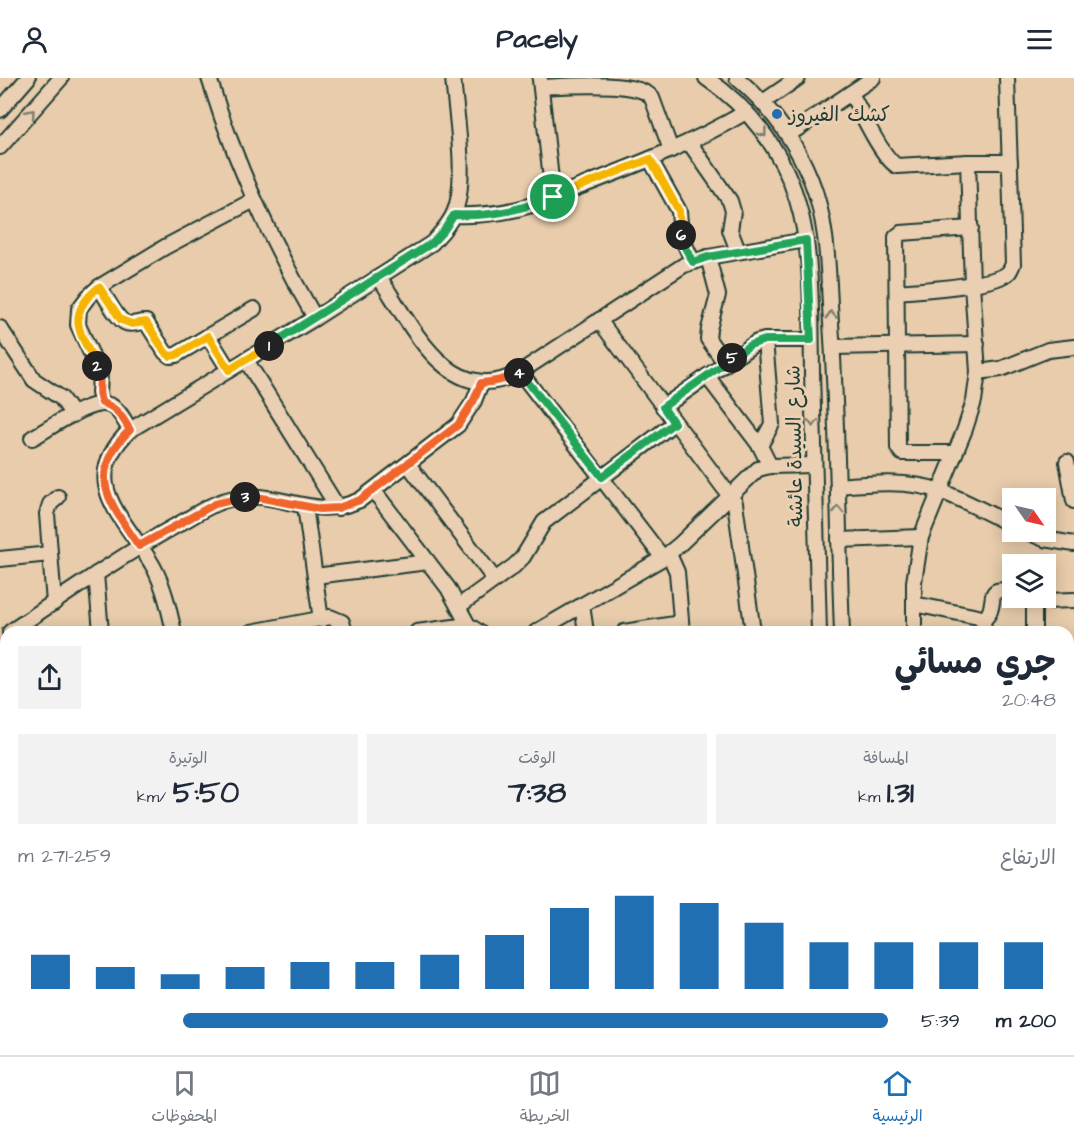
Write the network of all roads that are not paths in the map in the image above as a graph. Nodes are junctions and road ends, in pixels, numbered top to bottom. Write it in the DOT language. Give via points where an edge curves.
graph roads {
  1 [pos="28,78"];
  2 [pos="61,78"];
  3 [pos="209,78"];
  4 [pos="453,78"];
  5 [pos="706,78"];
  6 [pos="737,78"];
  7 [pos="798,78"];
  8 [pos="873,78"];
  9 [pos="1006,78"];
  10 [pos="540,82"];
  11 [pos="851,93"];
  12 [pos="763,102"];
  13 [pos="0,110"];
  14 [pos="746,112"];
  15 [pos="788,135"];
  16 [pos="689,141"];
  17 [pos="0,147"];
  18 [pos="671,150"];
  19 [pos="650,159"];
  20 [pos="968,162"];
  21 [pos="1010,162"];
  22 [pos="553,197"];
  23 [pos="254,200"];
  24 [pos="454,215"];
  25 [pos="971,228"];
  26 [pos="806,240"];
  27 [pos="738,251"];
  28 [pos="708,257"];
  29 [pos="693,262"];
  30 [pos="379,277"];
  31 [pos="972,284"];
  32 [pos="99,287"];
  33 [pos="897,292"];
  34 [pos="254,309"];
  35 [pos="315,318"];
  36 [pos="598,320"];
  37 [pos="0,328"];
  38 [pos="208,336"];
  39 [pos="765,340"];
  40 [pos="811,340"];
  41 [pos="977,344"];
  42 [pos="896,345"];
  43 [pos="833,347"];
  44 [pos="1074,347"];
  45 [pos="246,360"];
  46 [pos="725,363"];
  47 [pos="229,370"];
  48 [pos="520,372"];
  49 [pos="978,372"];
  50 [pos="707,376"];
  51 [pos="481,383"];
  52 [pos="812,390"];
  53 [pos="834,390"];
  54 [pos="102,403"];
  55 [pos="663,407"];
  56 [pos="72,415"];
  57 [pos="674,423"];
  58 [pos="130,430"];
  59 [pos="32,438"];
  60 [pos="760,446"];
  61 [pos="954,453"];
  62 [pos="1067,462"];
  63 [pos="408,464"];
  64 [pos="814,465"];
  65 [pos="770,466"];
  66 [pos="602,477"];
  67 [pos="838,486"];
  68 [pos="374,491"];
  69 [pos="939,491"];
  70 [pos="730,495"];
  71 [pos="57,497"];
  72 [pos="1074,501"];
  73 [pos="305,506"];
  74 [pos="338,508"];
  75 [pos="1002,520"];
  76 [pos="921,537"];
  77 [pos="839,540"];
  78 [pos="1056,541"];
  79 [pos="1074,544"];
  80 [pos="139,546"];
  81 [pos="50,554"];
  82 [pos="666,556"];
  83 [pos="0,559"];
  84 [pos="428,562"];
  85 [pos="840,565"];
  86 [pos="817,566"];
  87 [pos="96,574"];
  88 [pos="315,576"];
  89 [pos="495,580"];
  90 [pos="1002,589"];
  91 [pos="1074,600"];
  92 [pos="1056,601"];
  93 [pos="54,603"];
  94 [pos="914,604"];
  95 [pos="582,605"];
  96 [pos="459,606"];
  97 [pos="1033,608"];
  98 [pos="328,623"];
  99 [pos="19,626"];
  100 [pos="100,626"];
  101 [pos="172,626"];
  102 [pos="302,626"];
  103 [pos="343,626"];
  104 [pos="470,626"];
  105 [pos="546,626"];
  106 [pos="585,626"];
  107 [pos="681,626"];
  108 [pos="752,626"];
  109 [pos="819,626"];
  110 [pos="842,626"];
  111 [pos="914,626"];
  112 [pos="984,626"];
  113 [pos="1034,626"];
  1 -- 13 [label="street"];
  17 -- 2 [label="street, one-way"];
  3 -- 23 [label="street"];
  4 -- 24 [label="street" via="462,177"];
  5 -- 14 [label="street, شارع السيدة عائشة"];
  6 -- 12 [label="street, شارع السيدة عائشة"];
  7 -- 12 [label="street"];
  8 -- 11 [label="street"];
  9 -- 21 [label="street"];
  10 -- 18 [label="street" via="639,88 647,92"];
  10 -- 22 [label="street"];
  11 -- 15 [label="street"];
  11 -- 20 [label="street" via="882,150 897,166"];
  12 -- 15 [label="street, شارع السيدة عائشة"];
  14 -- 16 [label="street"];
  14 -- 26 [label="street, شارع السيدة عائشة, one-way" via="771,144 790,180"];
  43 -- 15 [label="street, شارع السيدة عائشة, one-way" via="825,229 811,180"];
  16 -- 18 [label="street"];
  16 -- 27 [label="street" via="730,201 730,230"];
  18 -- 19 [label="street"];
  19 -- 22 [label="street"];
  19 -- 29 [label="street" via="679,211 681,236"];
  20 -- 21 [label="street"];
  20 -- 25 [label="street"];
  21 -- 31 [label="street" via="1013,264 1003,276"];
  22 -- 24 [label="street" via="503,213"];
  23 -- 32 [label="street"];
  23 -- 35 [label="street"];
  24 -- 30 [label="street" via="432,243"];
  25 -- 31 [label="street"];
  25 -- 33 [label="street" via="901,233 896,237"];
  26 -- 27 [label="street"];
  26 -- 40 [label="street, شارع السيدة عائشة"];
  27 -- 28 [label="street"];
  28 -- 29 [label="street"];
  28 -- 46 [label="street" via="718,295 708,339"];
  29 -- 36 [label="street"];
  30 -- 35 [label="street"];
  30 -- 51 [label="street" via="439,361 451,372"];
  31 -- 33 [label="street"];
  31 -- 41 [label="street"];
  32 -- 38 [label="street" via="121,320 132,324 146,322 168,355 176,355"];
  32 -- 54 [label="street" via="83,303 77,317 80,333 100,373"];
  33 -- 42 [label="street"];
  34 -- 38 [label="street"];
  35 -- 45 [label="street"];
  36 -- 48 [label="street"];
  36 -- 55 [label="street"];
  37 -- 56 [label="street" via="34,380 61,398"];
  38 -- 47 [label="street"];
  39 -- 40 [label="street"];
  39 -- 46 [label="street" via="750,345"];
  39 -- 60 [label="street" via="772,419"];
  40 -- 52 [label="street, شارع السيدة عائشة"];
  41 -- 42 [label="street"];
  41 -- 49 [label="street"];
  42 -- 43 [label="street"];
  42 -- 61 [label="street" via="899,451"];
  43 -- 53 [label="street, شارع السيدة عائشة"];
  44 -- 49 [label="street" via="1048,350 1001,369"];
  45 -- 47 [label="street"];
  45 -- 74 [label="street"];
  46 -- 50 [label="street"];
  47 -- 58 [label="street"];
  48 -- 51 [label="street" via="508,379"];
  48 -- 66 [label="street"];
  49 -- 61 [label="street" via="974,401"];
  50 -- 55 [label="street"];
  50 -- 60 [label="street"];
  51 -- 63 [label="street" via="458,425"];
  52 -- 53 [label="street"];
  52 -- 64 [label="street, شارع السيدة عائشة, one-way"];
  53 -- 67 [label="street, شارع السيدة عائشة"];
  54 -- 56 [label="street"];
  54 -- 58 [label="street" via="112,405"];
  55 -- 57 [label="street"];
  56 -- 59 [label="street"];
  57 -- 66 [label="street"];
  57 -- 70 [label="street"];
  58 -- 80 [label="street" via="108,458 106,494"];
  60 -- 65 [label="street"];
  61 -- 69 [label="street"];
  62 -- 72 [label="street"];
  63 -- 68 [label="street"];
  63 -- 89 [label="street"];
  64 -- 65 [label="street"];
  64 -- 86 [label="street, شارع السيدة عائشة"];
  65 -- 70 [label="street" via="753,473"];
  66 -- 82 [label="street"];
  66 -- 89 [label="street" via="544,522 523,557"];
  67 -- 69 [label="street" via="872,483"];
  77 -- 67 [label="street, شارع السيدة عائشة, one-way"];
  68 -- 74 [label="street"];
  68 -- 84 [label="street"];
  69 -- 75 [label="street"];
  69 -- 76 [label="street"];
  70 -- 82 [label="street"];
  70 -- 108 [label="street" via="737,512"];
  71 -- 81 [label="street" via="47,514"];
  73 -- 74 [label="street"];
  73 -- 80 [label="street" via="257,497 236,498 215,504"];
  73 -- 88 [label="street"];
  76 -- 77 [label="street"];
  76 -- 94 [label="street"];
  77 -- 85 [label="street, شارع السيدة عائشة"];
  78 -- 79 [label="street"];
  80 -- 87 [label="street"];
  80 -- 101 [label="street" via="162,585"];
  81 -- 83 [label="street"];
  81 -- 93 [label="street"];
  82 -- 95 [label="street"];
  82 -- 107 [label="street" via="677,572"];
  84 -- 88 [label="street"];
  84 -- 96 [label="street"];
  85 -- 86 [label="street"];
  85 -- 110 [label="street, شارع السيدة عائشة"];
  86 -- 109 [label="street, شارع السيدة عائشة"];
  87 -- 93 [label="street"];
  87 -- 100 [label="street"];
  88 -- 98 [label="street"];
  89 -- 96 [label="street"];
  90 -- 112 [label="street" via="993,593"];
  91 -- 92 [label="street"];
  93 -- 99 [label="street"];
  94 -- 111 [label="street"];
  94 -- 112 [label="street" via="978,617"];
  95 -- 105 [label="street"];
  95 -- 106 [label="street"];
  96 -- 104 [label="street"];
  97 -- 113 [label="street"];
  98 -- 102 [label="street"];
  98 -- 103 [label="street" via="342,622"];
}
